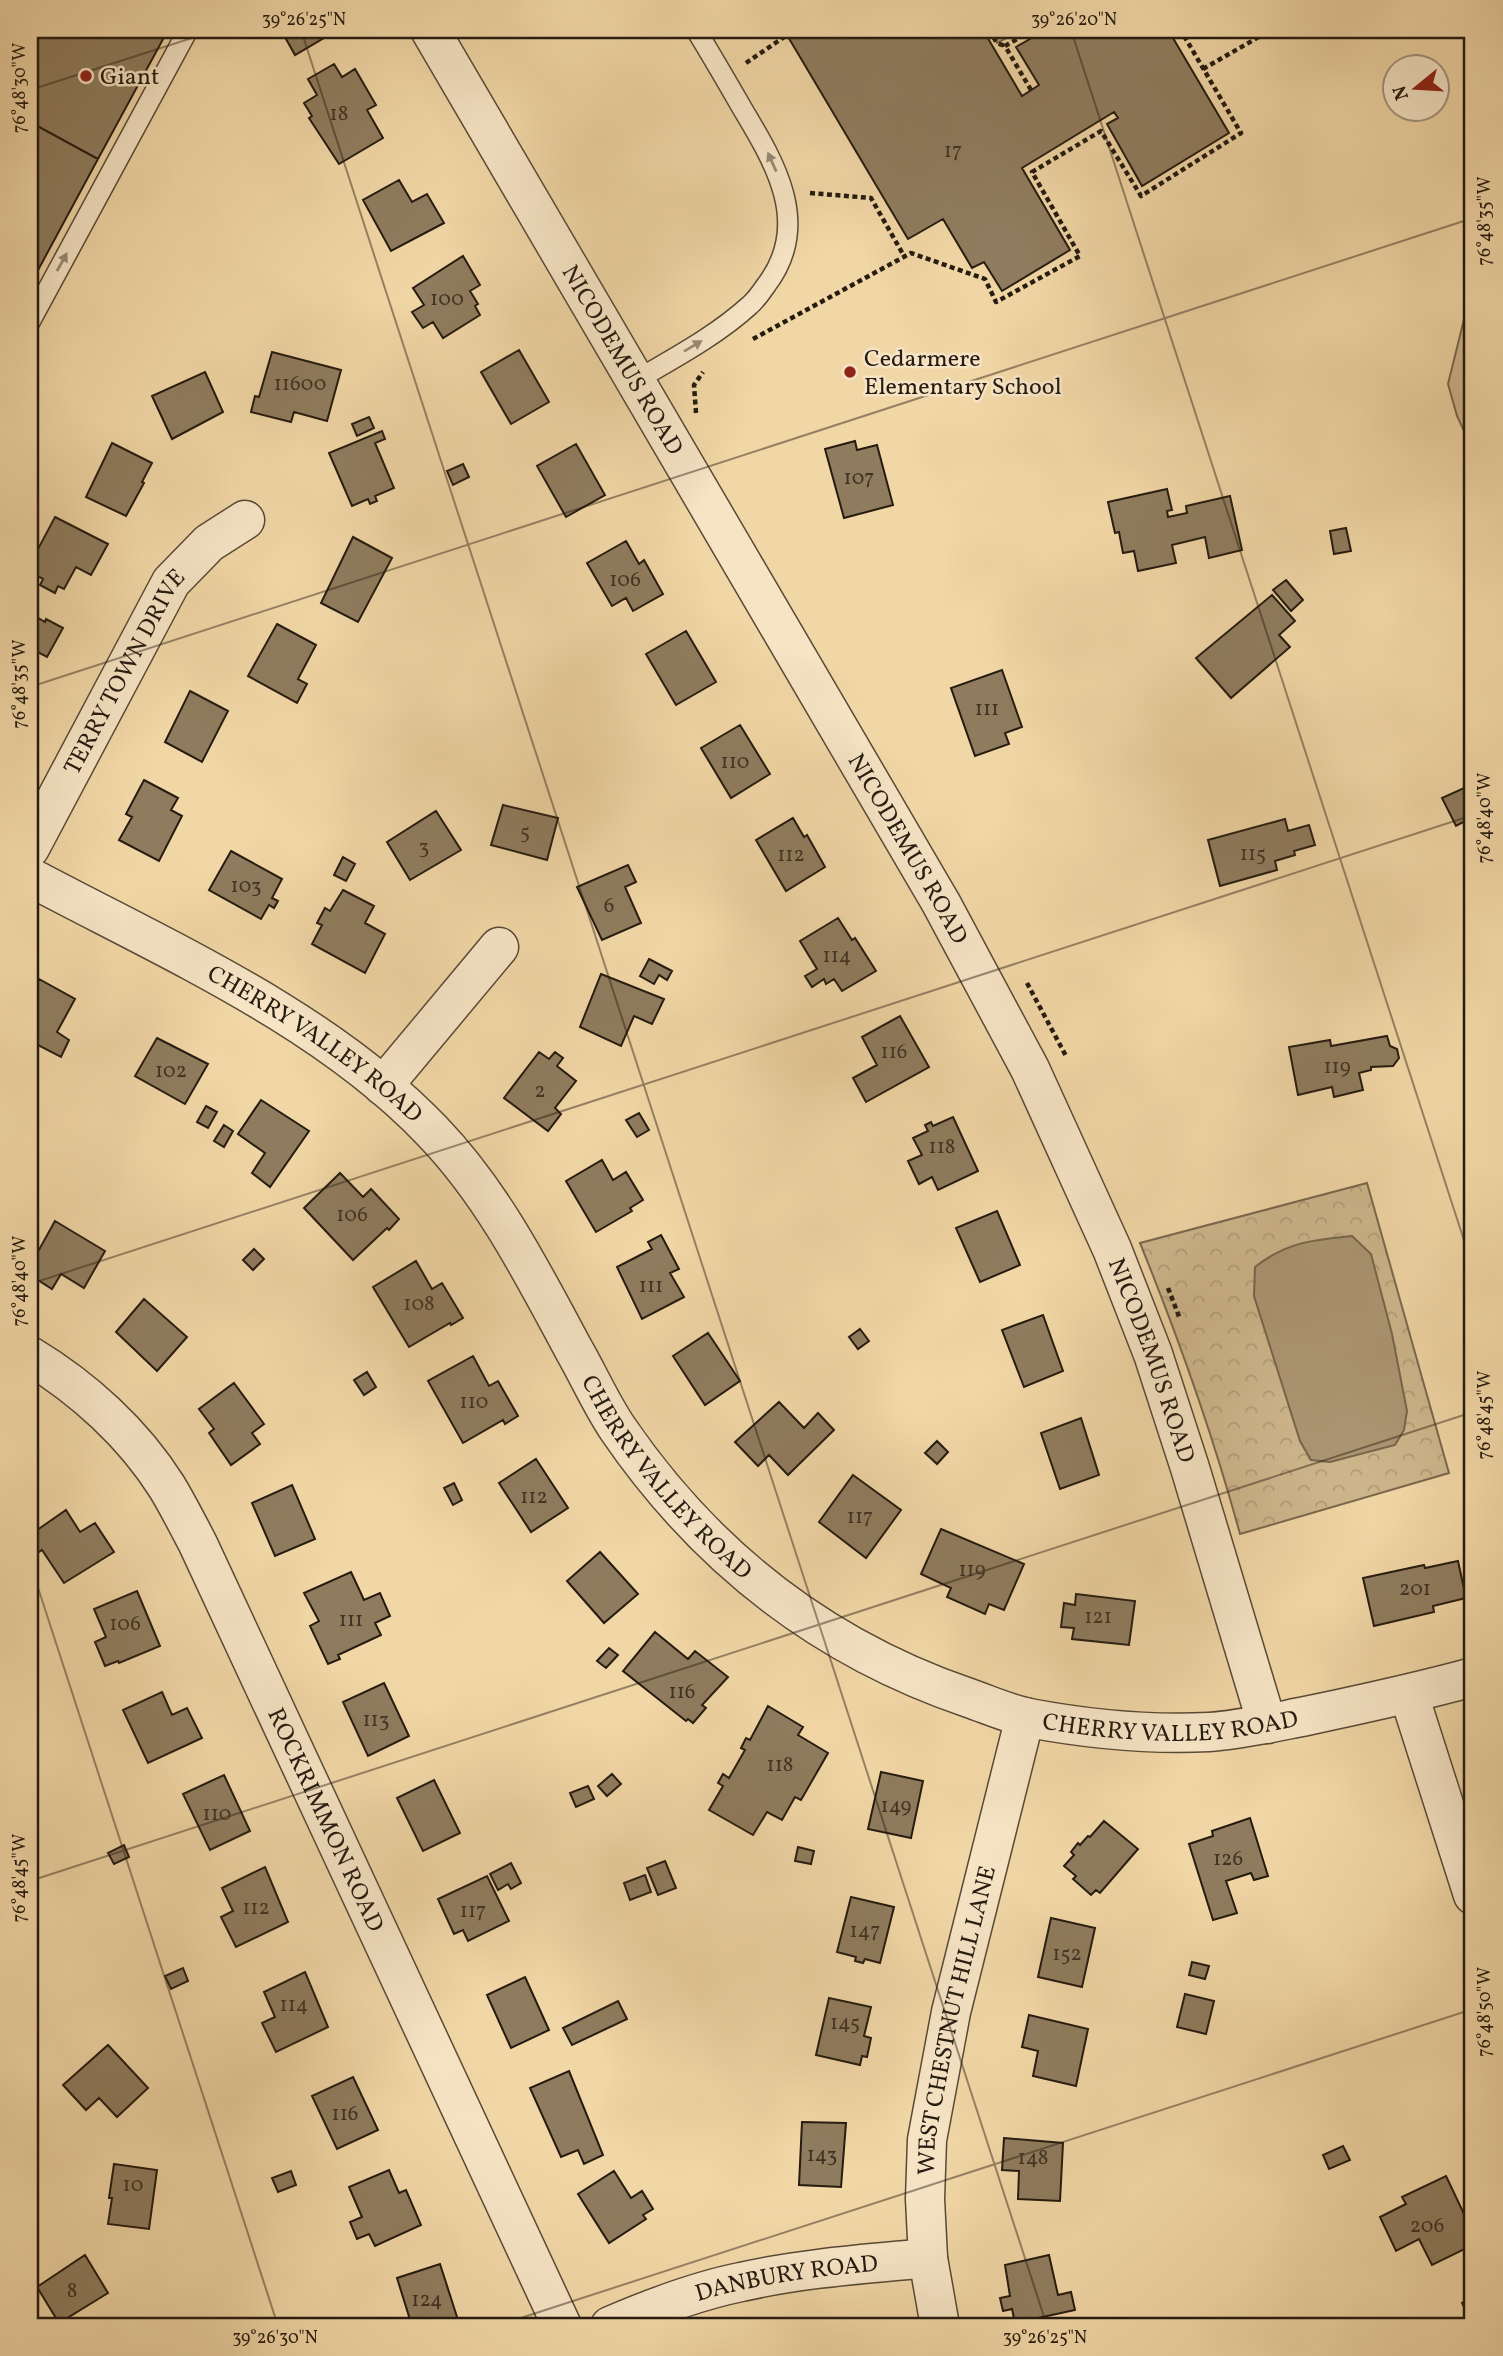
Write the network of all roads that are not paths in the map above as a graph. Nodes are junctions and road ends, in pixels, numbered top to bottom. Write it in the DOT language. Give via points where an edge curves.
graph roads {
  1 [pos="188,30"];
  2 [pos="430,30"];
  3 [pos="696,30"];
  4 [pos="30,322"];
  5 [pos="635,381"];
  6 [pos="245,520"];
  7 [pos="30,848"];
  8 [pos="30,877"];
  9 [pos="499,947"];
  10 [pos="383,1086"];
  11 [pos="30,1356"];
  12 [pos="1473,1676"];
  13 [pos="1409,1695"];
  14 [pos="1025,1717"];
  15 [pos="1267,1724"];
  16 [pos="1473,1895"];
  17 [pos="928,2258"];
  18 [pos="562,2326"];
  19 [pos="610,2326"];
  20 [pos="940,2326"];
  4 -- 1 [label="lane, one-way"];
  2 -- 5 [label="street, NICODEMUS ROAD"];
  5 -- 3 [label="lane, one-way" via="722,329 753,303 778,270 787,242 789,215 782,183"];
  5 -- 15 [label="street, NICODEMUS ROAD" via="941,903 1030,1069 1112,1249 1153,1354"];
  6 -- 7 [label="street, TERRY TOWN DRIVE" via="209,543 171,582"];
  8 -- 10 [label="street, CHERRY VALLEY ROAD" via="254,996 330,1043"];
  9 -- 10 [label="street"];
  10 -- 14 [label="street, CHERRY VALLEY ROAD" via="432,1131 478,1186 527,1261 614,1424 661,1489 719,1550 777,1599 852,1646 933,1686"];
  11 -- 18 [label="street, ROCKRIMMON ROAD" via="97,1405 132,1441 166,1486 198,1544"];
  12 -- 13 [label="street, CHERRY VALLEY ROAD"];
  13 -- 15 [label="street, CHERRY VALLEY ROAD"];
  13 -- 16 [label="street"];
  14 -- 15 [label="street, CHERRY VALLEY ROAD" via="1151,1732 1213,1732"];
  14 -- 17 [label="street, WEST CHESTNUT HILL LANE" via="951,2012 934,2100 927,2140"];
  17 -- 19 [label="street, DANBURY ROAD" via="806,2270 740,2282"];
  17 -- 20 [label="street, WEST CHESTNUT HILL LANE"];
}
